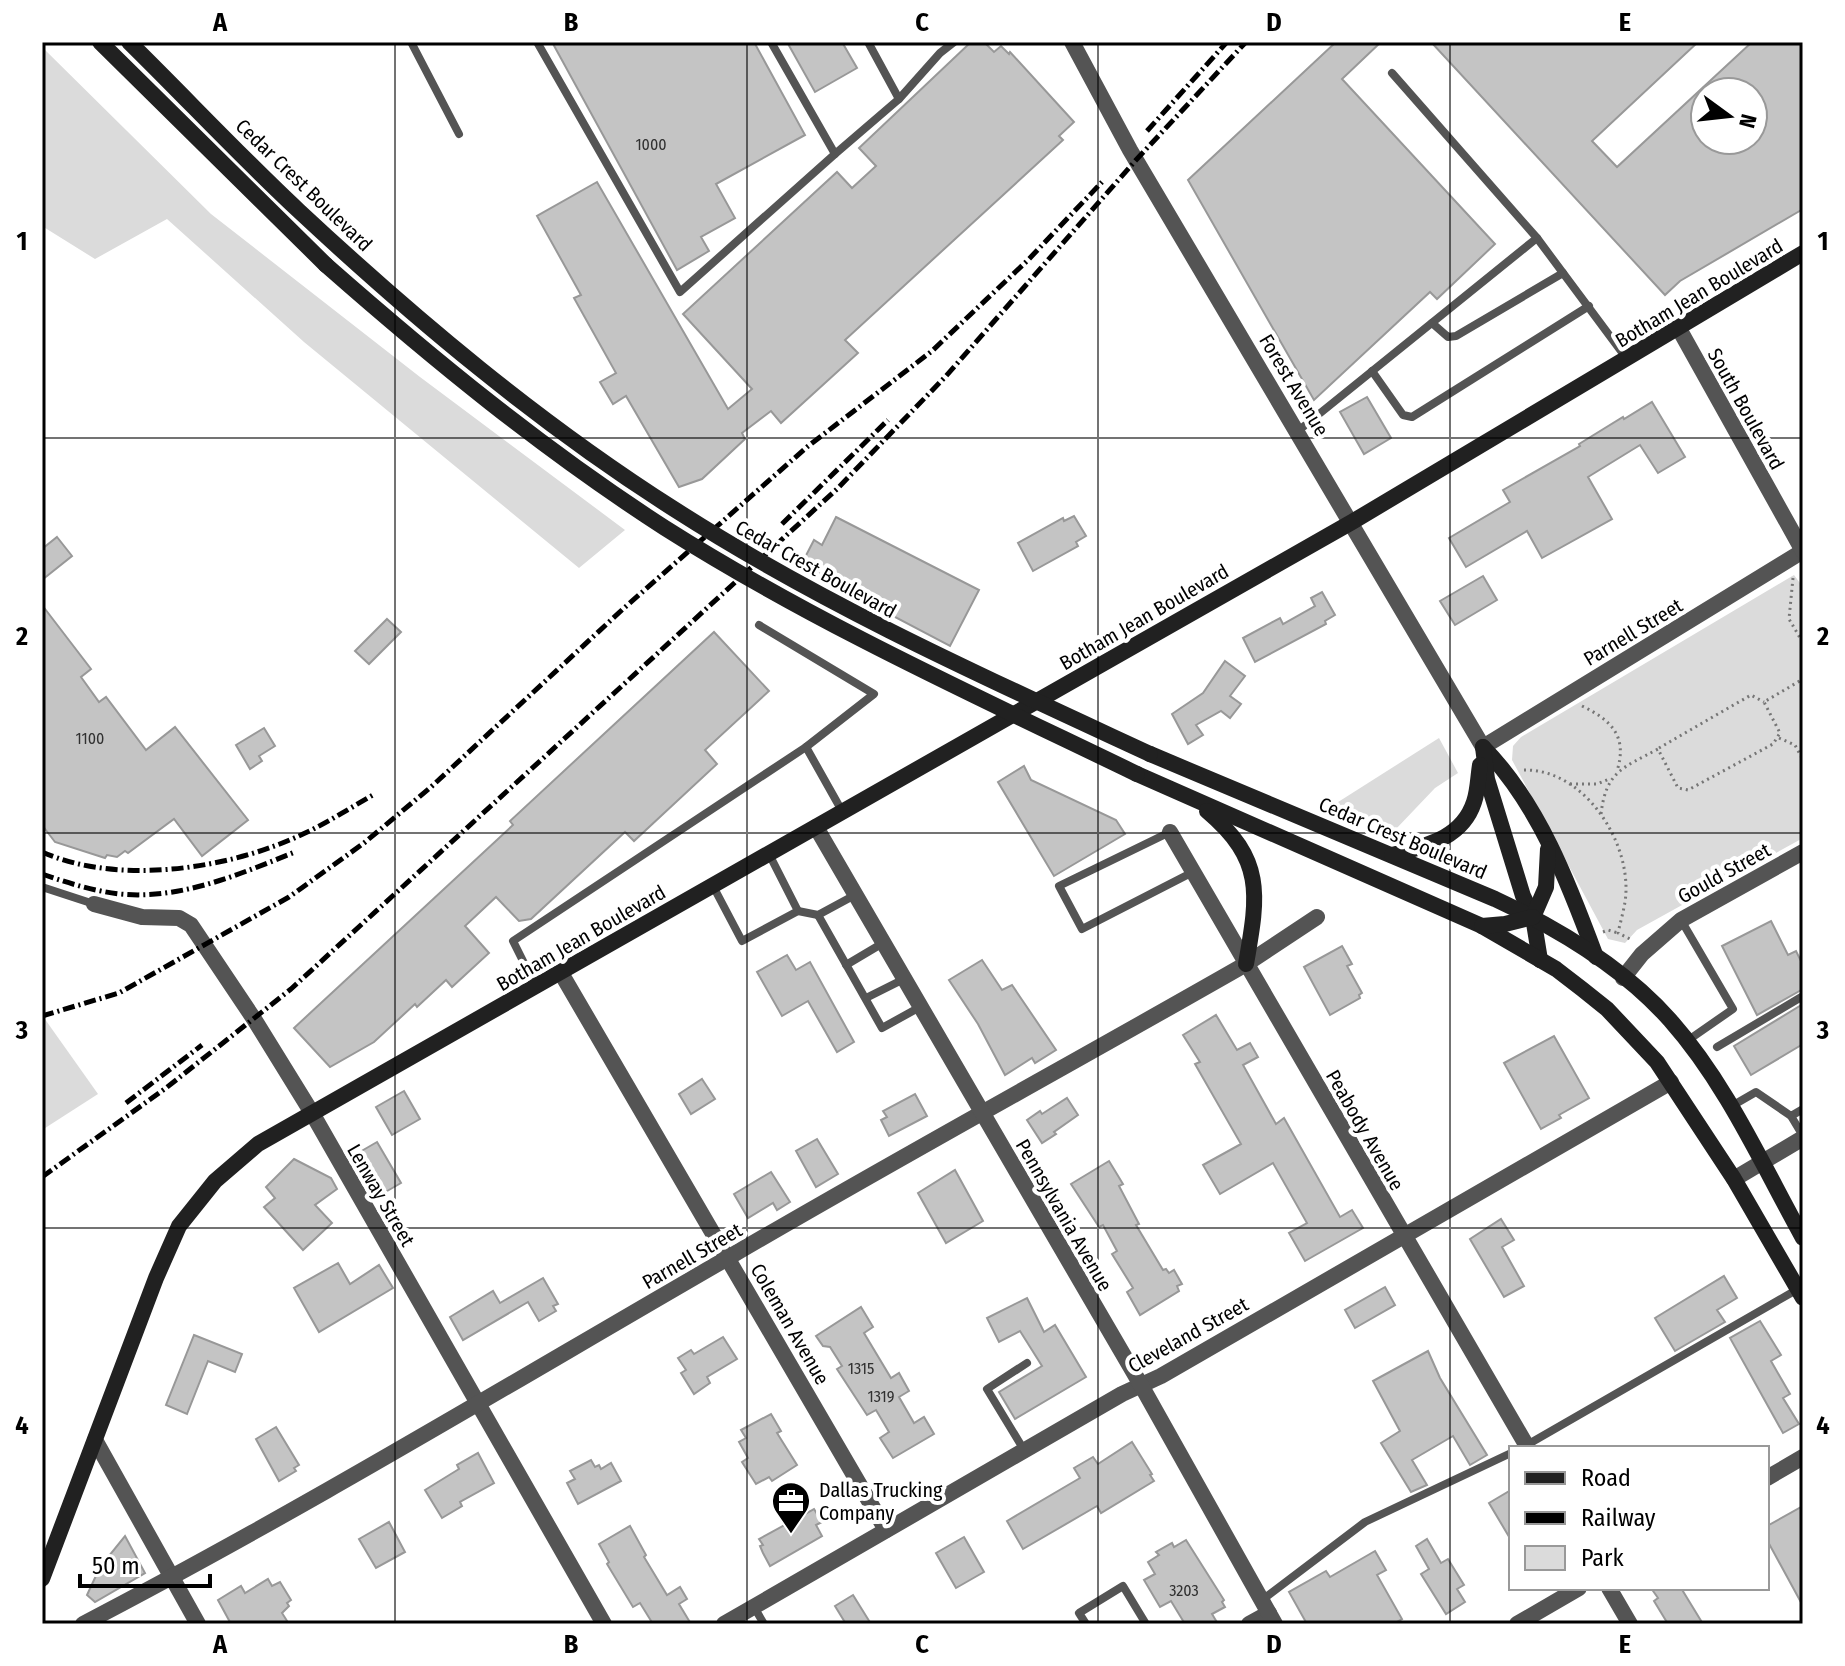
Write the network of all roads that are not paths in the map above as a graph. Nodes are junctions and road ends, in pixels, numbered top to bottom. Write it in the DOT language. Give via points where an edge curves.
graph roads {
  1 [pos="100,42"];
  2 [pos="129,42"];
  3 [pos="411,42"];
  4 [pos="537,42"];
  5 [pos="771,42"];
  6 [pos="868,42"];
  7 [pos="954,42"];
  8 [pos="1076,43"];
  9 [pos="1392,73"];
  10 [pos="899,99"];
  11 [pos="459,134"];
  12 [pos="835,154"];
  13 [pos="1537,238"];
  14 [pos="1803,253"];
  15 [pos="1563,273"];
  16 [pos="1589,306"];
  17 [pos="1432,323"];
  18 [pos="1678,327"];
  19 [pos="1627,360"];
  20 [pos="1372,371"];
  21 [pos="1298,431"];
  22 [pos="1352,522"];
  23 [pos="1803,551"];
  24 [pos="759,625"];
  25 [pos="806,747"];
  26 [pos="1483,747"];
  27 [pos="1193,799"];
  28 [pos="843,812"];
  29 [pos="816,827"];
  30 [pos="1170,832"];
  31 [pos="1549,845"];
  32 [pos="1803,852"];
  33 [pos="769,854"];
  34 [pos="1392,855"];
  35 [pos="1193,872"];
  36 [pos="713,886"];
  37 [pos="42,887"];
  38 [pos="855,895"];
  39 [pos="94,904"];
  40 [pos="798,911"];
  41 [pos="818,915"];
  42 [pos="1317,917"];
  43 [pos="1533,917"];
  44 [pos="1681,920"];
  45 [pos="1482,926"];
  46 [pos="883,943"];
  47 [pos="1596,957"];
  48 [pos="1540,960"];
  49 [pos="1246,964"];
  50 [pos="846,965"];
  51 [pos="561,973"];
  52 [pos="1623,978"];
  53 [pos="904,979"];
  54 [pos="536,987"];
  55 [pos="1803,996"];
  56 [pos="866,998"];
  57 [pos="920,1007"];
  58 [pos="1686,1041"];
  59 [pos="1717,1047"];
  60 [pos="1671,1082"];
  61 [pos="1730,1107"];
  62 [pos="1803,1109"];
  63 [pos="312,1113"];
  64 [pos="982,1115"];
  65 [pos="1791,1116"];
  66 [pos="1803,1137"];
  67 [pos="1762,1163"];
  68 [pos="1734,1179"];
  69 [pos="1404,1236"];
  70 [pos="1803,1238"];
  71 [pos="728,1257"];
  72 [pos="1801,1291"];
  73 [pos="1027,1363"];
  74 [pos="1141,1385"];
  75 [pos="477,1405"];
  76 [pos="95,1440"];
  77 [pos="1520,1446"];
  78 [pos="1527,1446"];
  79 [pos="1024,1450"];
  80 [pos="1509,1455"];
  81 [pos="1803,1457"];
  82 [pos="1769,1477"];
  83 [pos="886,1530"];
  84 [pos="48,1546"];
  85 [pos="171,1578"];
  86 [pos="42,1579"];
  87 [pos="1576,1590"];
  88 [pos="1610,1590"];
  89 [pos="754,1607"];
  90 [pos="1269,1612"];
  91 [pos="94,1621"];
  92 [pos="198,1624"];
  93 [pos="604,1624"];
  94 [pos="724,1624"];
  95 [pos="764,1624"];
  96 [pos="1086,1624"];
  97 [pos="1146,1624"];
  98 [pos="1249,1624"];
  99 [pos="1517,1624"];
  100 [pos="1630,1624"];
  1 -- 27 [label="main road, Cedar Crest Boulevard, bridge" via="283,224 409,339 601,485 668,529 891,655"];
  2 -- 34 [label="main road, Cedar Crest Boulevard, bridge" via="297,209 443,340 603,461 739,550 945,659 1150,754"];
  3 -- 11 [label="lane"];
  4 -- 12 [label="lane" via="680,292"];
  5 -- 12 [label="lane"];
  6 -- 10 [label="lane"];
  7 -- 10 [label="lane"];
  8 -- 21 [label="street, Forest Avenue" via="1130,150"];
  9 -- 13 [label="lane"];
  10 -- 12 [label="lane"];
  13 -- 15 [label="lane"];
  13 -- 17 [label="lane"];
  14 -- 18 [label="main road, Botham Jean Boulevard"];
  15 -- 16 [label="lane"];
  15 -- 17 [label="lane" via="1456,336 1448,337"];
  16 -- 19 [label="lane"];
  16 -- 20 [label="lane" via="1412,417 1403,415"];
  17 -- 20 [label="lane"];
  18 -- 19 [label="main road, Botham Jean Boulevard"];
  18 -- 23 [label="street, South Boulevard"];
  19 -- 22 [label="main road, Botham Jean Boulevard"];
  20 -- 21 [label="lane"];
  21 -- 22 [label="street, Forest Avenue"];
  22 -- 26 [label="street, Forest Avenue"];
  22 -- 28 [label="main road, Botham Jean Boulevard"];
  23 -- 26 [label="street, Parnell Street"];
  24 -- 25 [label="lane" via="874,694"];
  25 -- 28 [label="lane"];
  25 -- 54 [label="lane" via="513,941"];
  26 -- 31 [label="main road" via="1528,802"];
  26 -- 34 [label="main road" via="1474,803 1464,820 1433,844"];
  26 -- 43 [label="main road" via="1487,779"];
  27 -- 45 [label="main road, Cedar Crest Boulevard"];
  27 -- 49 [label="main road" via="1225,826 1248,860 1256,909"];
  28 -- 29 [label="main road, Botham Jean Boulevard"];
  29 -- 33 [label="main road, Botham Jean Boulevard"];
  29 -- 38 [label="street, Pennsylvania Avenue"];
  30 -- 35 [label="street, Peabody Avenue"];
  30 -- 35 [label="lane" via="1059,886 1082,929"];
  31 -- 43 [label="main road" via="1546,887"];
  31 -- 47 [label="main road"];
  32 -- 44 [label="street, Gould Street"];
  33 -- 36 [label="main road, Botham Jean Boulevard"];
  33 -- 40 [label="lane"];
  34 -- 43 [label="main road, Cedar Crest Boulevard"];
  35 -- 49 [label="street, Peabody Avenue"];
  36 -- 40 [label="lane" via="742,941"];
  36 -- 51 [label="main road, Botham Jean Boulevard"];
  37 -- 39 [label="lane, Lenway Street"];
  38 -- 41 [label="lane"];
  38 -- 46 [label="street, Pennsylvania Avenue"];
  39 -- 63 [label="street, Lenway Street" via="142,917 179,918 191,925"];
  40 -- 41 [label="lane"];
  41 -- 50 [label="lane"];
  42 -- 49 [label="street, Parnell Street"];
  43 -- 45 [label="main road"];
  43 -- 47 [label="main road, Cedar Crest Boulevard"];
  43 -- 48 [label="main road"];
  44 -- 52 [label="street, Gould Street"];
  44 -- 58 [label="lane" via="1733,1009"];
  45 -- 48 [label="main road, Cedar Crest Boulevard"];
  46 -- 50 [label="lane"];
  46 -- 53 [label="street, Pennsylvania Avenue"];
  47 -- 52 [label="main road, Cedar Crest Boulevard"];
  48 -- 60 [label="main road, Cedar Crest Boulevard" via="1607,1009"];
  49 -- 64 [label="street, Parnell Street"];
  49 -- 69 [label="street, Peabody Avenue"];
  50 -- 56 [label="lane"];
  51 -- 54 [label="main road, Botham Jean Boulevard"];
  51 -- 71 [label="street, Coleman Avenue"];
  52 -- 58 [label="main road, Cedar Crest Boulevard"];
  53 -- 56 [label="lane"];
  53 -- 57 [label="street, Pennsylvania Avenue"];
  54 -- 63 [label="main road, Botham Jean Boulevard"];
  55 -- 59 [label="lane"];
  56 -- 57 [label="lane" via="882,1028"];
  57 -- 64 [label="street, Pennsylvania Avenue"];
  58 -- 61 [label="main road, Cedar Crest Boulevard"];
  60 -- 68 [label="main road, Cedar Crest Boulevard"];
  60 -- 69 [label="street, Cleveland Street"];
  61 -- 65 [label="lane" via="1756,1092"];
  61 -- 67 [label="main road, Cedar Crest Boulevard"];
  62 -- 65 [label="lane"];
  63 -- 75 [label="street, Lenway Street"];
  63 -- 76 [label="main road, Botham Jean Boulevard" via="236,1162 179,1226"];
  64 -- 71 [label="street, Parnell Street"];
  64 -- 74 [label="street, Pennsylvania Avenue"];
  65 -- 66 [label="lane"];
  66 -- 67 [label="street"];
  67 -- 68 [label="street"];
  67 -- 70 [label="main road, Cedar Crest Boulevard"];
  68 -- 72 [label="main road, Cedar Crest Boulevard"];
  69 -- 74 [label="street, Cleveland Street"];
  69 -- 77 [label="street, Peabody Avenue"];
  71 -- 75 [label="street, Parnell Street"];
  71 -- 83 [label="street, Coleman Avenue"];
  72 -- 78 [label="lane"];
  73 -- 79 [label="lane" via="987,1389"];
  74 -- 79 [label="street, Cleveland Street"];
  74 -- 90 [label="street, Pennsylvania Avenue"];
  75 -- 85 [label="street, Parnell Street"];
  75 -- 93 [label="street, Lenway Street"];
  76 -- 84 [label="main road, Botham Jean Boulevard"];
  76 -- 85 [label="street"];
  79 -- 83 [label="street, Cleveland Street"];
  80 -- 90 [label="lane" via="1365,1522"];
  81 -- 82 [label="street"];
  83 -- 89 [label="street, Cleveland Street"];
  84 -- 86 [label="main road, Botham Jean Boulevard"];
  85 -- 91 [label="street, Parnell Street"];
  85 -- 92 [label="street"];
  87 -- 99 [label="street"];
  88 -- 100 [label="street"];
  89 -- 94 [label="street, Cleveland Street"];
  89 -- 95 [label="lane"];
  90 -- 98 [label="street"];
  96 -- 97 [label="lane" via="1079,1613 1123,1586"];
}
